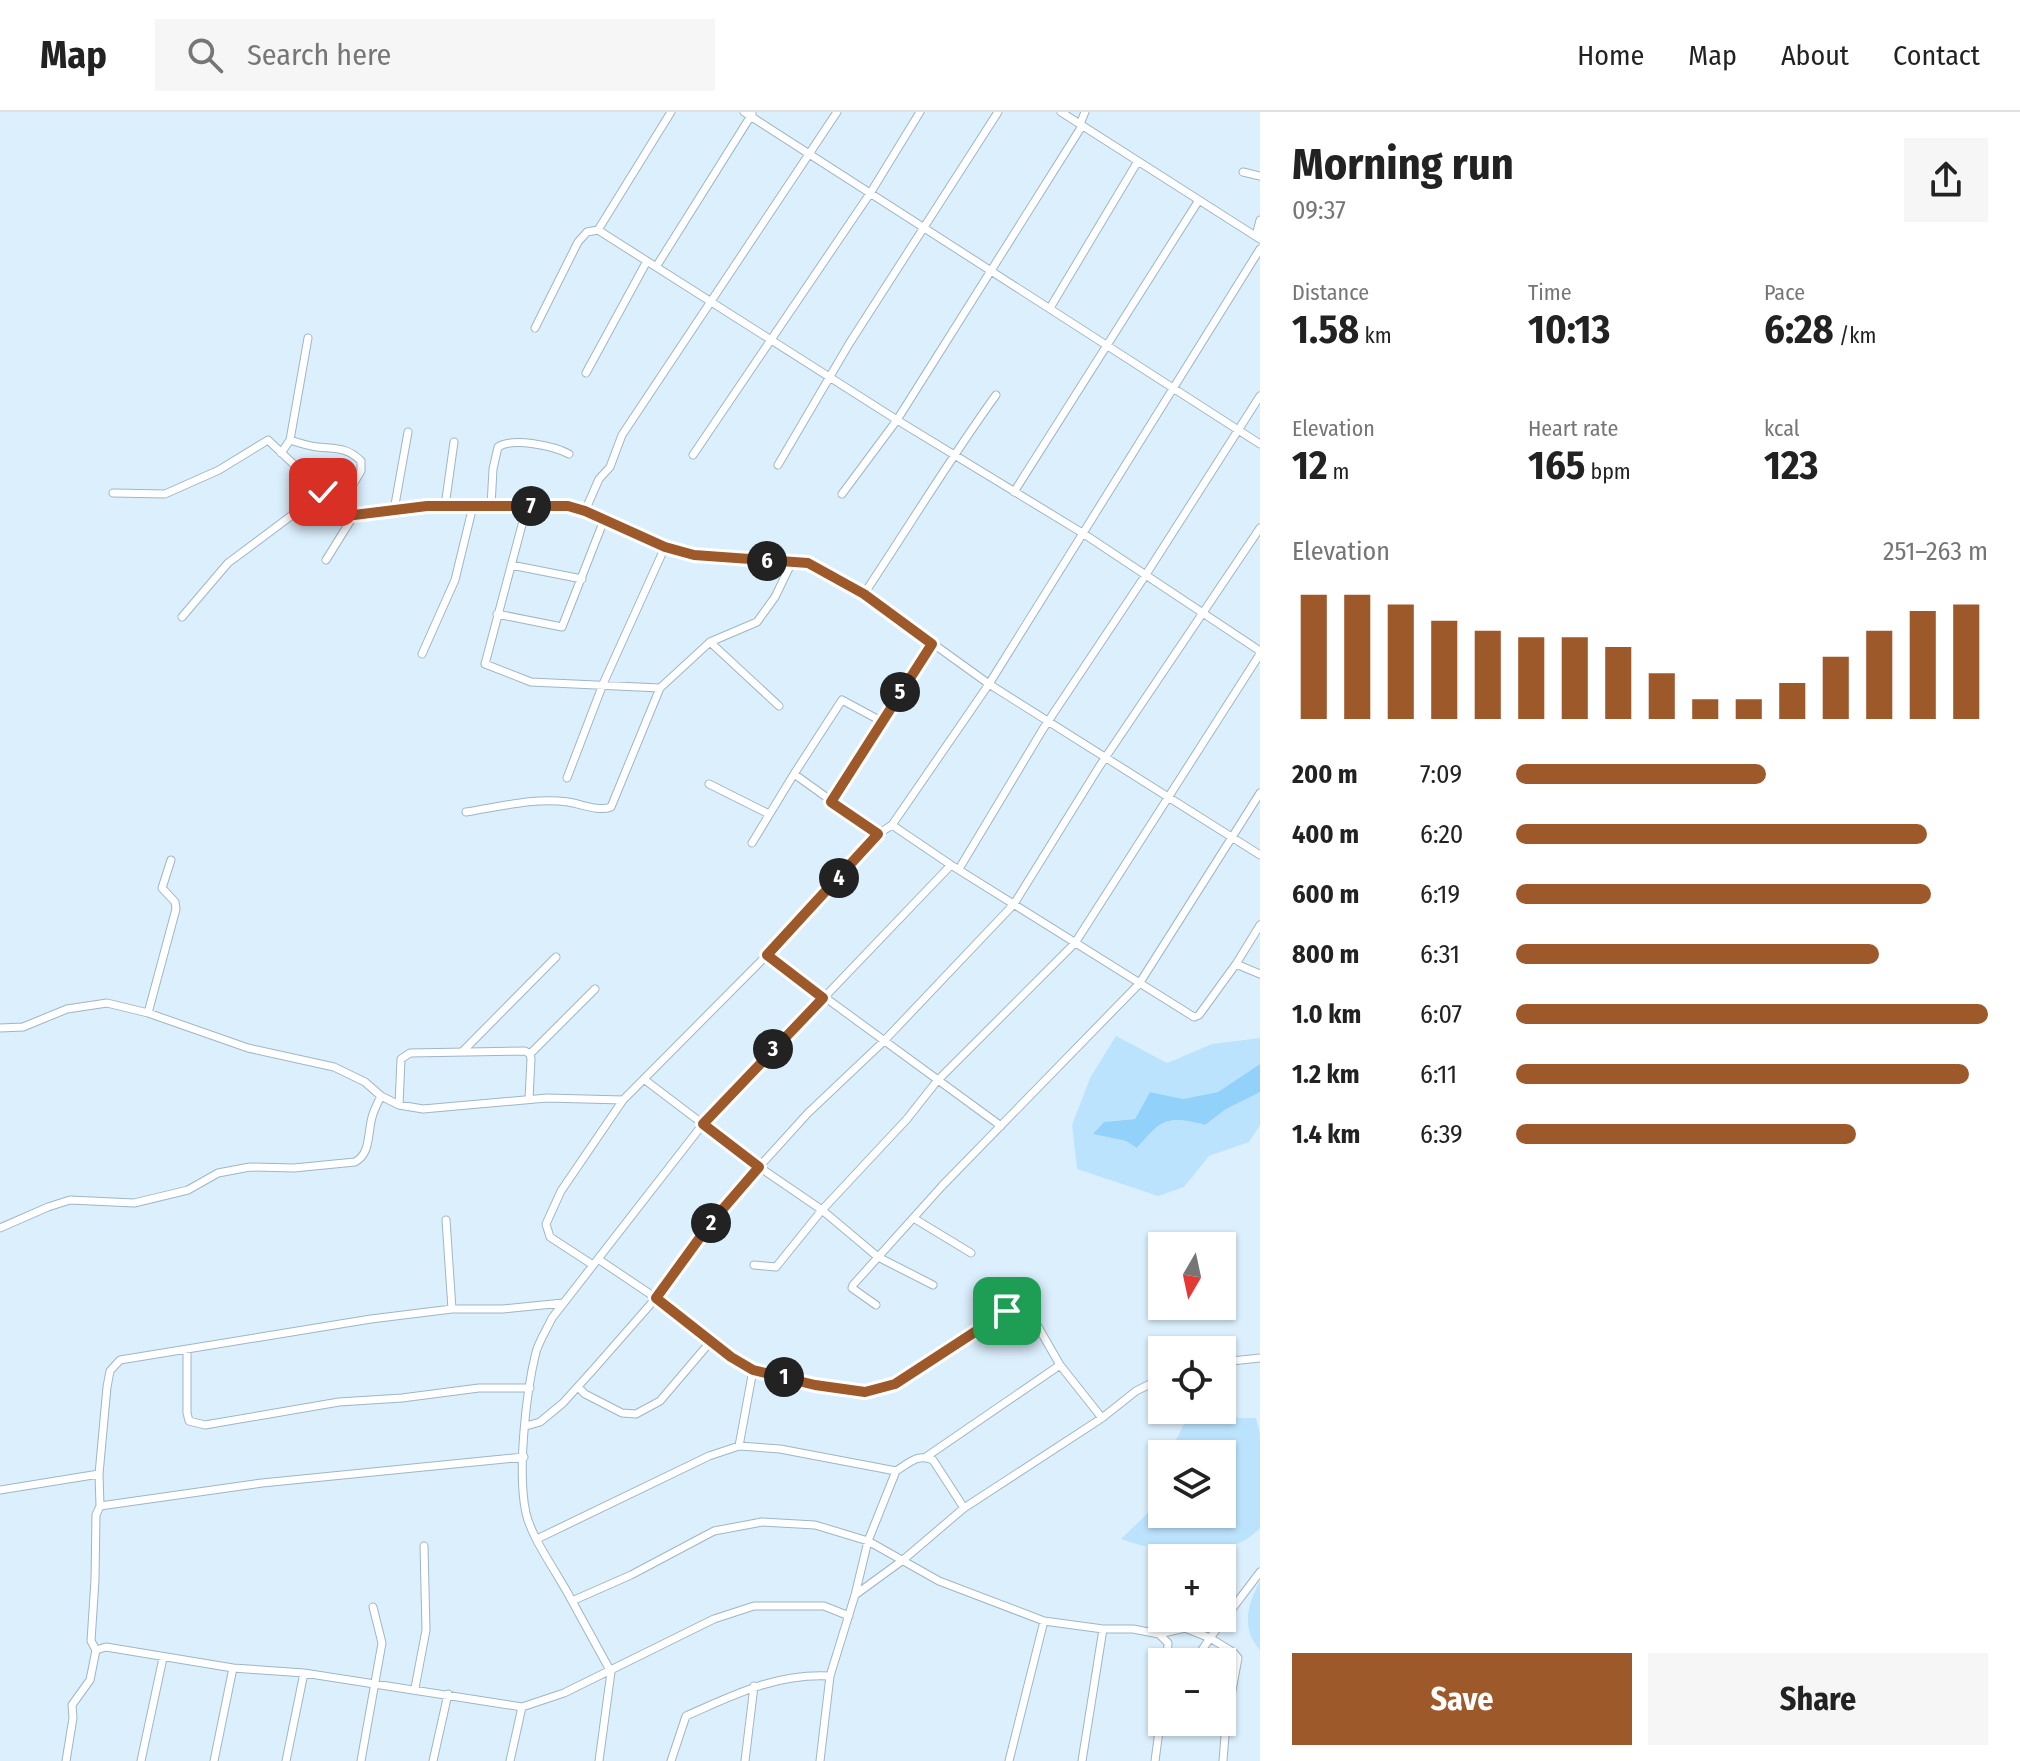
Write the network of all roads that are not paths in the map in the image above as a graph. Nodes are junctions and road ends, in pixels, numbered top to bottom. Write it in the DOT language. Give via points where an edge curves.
graph roads {
  1 [pos="671,112"];
  2 [pos="837,112"];
  3 [pos="920,112"];
  4 [pos="998,112"];
  5 [pos="1061,112"];
  6 [pos="1085,112"];
  7 [pos="749,113"];
  8 [pos="1081,125"];
  9 [pos="810,154"];
  10 [pos="1138,161"];
  11 [pos="1243,172"];
  12 [pos="1260,176"];
  13 [pos="871,192"];
  14 [pos="1199,200"];
  15 [pos="1260,220"];
  16 [pos="924,226"];
  17 [pos="598,230"];
  18 [pos="1258,238"];
  19 [pos="1260,249"];
  20 [pos="647,261"];
  21 [pos="656,267"];
  22 [pos="991,269"];
  23 [pos="710,301"];
  24 [pos="1050,308"];
  25 [pos="535,328"];
  26 [pos="308,338"];
  27 [pos="771,340"];
  28 [pos="1109,346"];
  29 [pos="586,373"];
  30 [pos="829,376"];
  31 [pos="1173,387"];
  32 [pos="996,395"];
  33 [pos="1260,396"];
  34 [pos="897,420"];
  35 [pos="1239,430"];
  36 [pos="408,432"];
  37 [pos="290,440"];
  38 [pos="454,442"];
  39 [pos="1260,444"];
  40 [pos="281,453"];
  41 [pos="569,454"];
  42 [pos="954,454"];
  43 [pos="693,455"];
  44 [pos="778,465"];
  45 [pos="323,492"];
  46 [pos="1014,492"];
  47 [pos="113,493"];
  48 [pos="842,494"];
  49 [pos="340,506"];
  50 [pos="445,506"];
  51 [pos="473,506"];
  52 [pos="491,506"];
  53 [pos="527,506"];
  54 [pos="394,510"];
  55 [pos="585,511"];
  56 [pos="354,515"];
  57 [pos="604,520"];
  58 [pos="1260,528"];
  59 [pos="1084,534"];
  60 [pos="665,547"];
  61 [pos="326,560"];
  62 [pos="792,562"];
  63 [pos="511,565"];
  64 [pos="1145,576"];
  65 [pos="582,579"];
  66 [pos="864,594"];
  67 [pos="1204,613"];
  68 [pos="497,614"];
  69 [pos="182,617"];
  70 [pos="710,642"];
  71 [pos="932,644"];
  72 [pos="1260,652"];
  73 [pos="422,654"];
  74 [pos="603,684"];
  75 [pos="989,684"];
  76 [pos="660,688"];
  77 [pos="779,706"];
  78 [pos="1049,719"];
  79 [pos="881,721"];
  80 [pos="1105,758"];
  81 [pos="794,774"];
  82 [pos="567,778"];
  83 [pos="709,784"];
  84 [pos="1260,793"];
  85 [pos="1170,797"];
  86 [pos="831,802"];
  87 [pos="466,812"];
  88 [pos="769,814"];
  89 [pos="892,825"];
  90 [pos="878,834"];
  91 [pos="1232,837"];
  92 [pos="752,843"];
  93 [pos="1260,855"];
  94 [pos="171,860"];
  95 [pos="955,867"];
  96 [pos="1014,904"];
  97 [pos="1260,925"];
  98 [pos="1075,943"];
  99 [pos="767,955"];
  100 [pos="556,957"];
  101 [pos="1236,964"];
  102 [pos="1260,974"];
  103 [pos="1139,984"];
  104 [pos="595,989"];
  105 [pos="823,998"];
  106 [pos="148,1013"];
  107 [pos="0,1028"];
  108 [pos="883,1042"];
  109 [pos="462,1052"];
  110 [pos="530,1054"];
  111 [pos="645,1080"];
  112 [pos="937,1081"];
  113 [pos="381,1096"];
  114 [pos="529,1099"];
  115 [pos="623,1100"];
  116 [pos="399,1105"];
  117 [pos="703,1124"];
  118 [pos="1001,1126"];
  119 [pos="759,1167"];
  120 [pos="822,1210"];
  121 [pos="915,1219"];
  122 [pos="446,1220"];
  123 [pos="0,1228"];
  124 [pos="971,1253"];
  125 [pos="878,1257"];
  126 [pos="596,1262"];
  127 [pos="754,1265"];
  128 [pos="933,1285"];
  129 [pos="656,1298"];
  130 [pos="563,1303"];
  131 [pos="876,1305"];
  132 [pos="452,1309"];
  133 [pos="711,1341"];
  134 [pos="187,1350"];
  135 [pos="1260,1358"];
  136 [pos="1236,1361"];
  137 [pos="1060,1365"];
  138 [pos="753,1370"];
  139 [pos="1148,1385"];
  140 [pos="578,1387"];
  141 [pos="530,1388"];
  142 [pos="1102,1418"];
  143 [pos="526,1426"];
  144 [pos="739,1446"];
  145 [pos="524,1457"];
  146 [pos="926,1457"];
  147 [pos="896,1471"];
  148 [pos="99,1474"];
  149 [pos="0,1490"];
  150 [pos="100,1506"];
  151 [pos="964,1508"];
  152 [pos="537,1539"];
  153 [pos="868,1541"];
  154 [pos="424,1546"];
  155 [pos="903,1560"];
  156 [pos="1260,1572"];
  157 [pos="855,1595"];
  158 [pos="572,1601"];
  159 [pos="373,1607"];
  160 [pos="849,1616"];
  161 [pos="1044,1621"];
  162 [pos="1103,1629"];
  163 [pos="1159,1634"];
  164 [pos="1210,1638"];
  165 [pos="1168,1648"];
  166 [pos="1203,1648"];
  167 [pos="96,1650"];
  168 [pos="163,1658"];
  169 [pos="233,1668"];
  170 [pos="611,1672"];
  171 [pos="304,1673"];
  172 [pos="830,1676"];
  173 [pos="376,1683"];
  174 [pos="754,1686"];
  175 [pos="415,1688"];
  176 [pos="448,1694"];
  177 [pos="522,1707"];
  178 [pos="1158,1736"];
  179 [pos="66,1761"];
  180 [pos="141,1761"];
  181 [pos="214,1761"];
  182 [pos="286,1761"];
  183 [pos="361,1761"];
  184 [pos="433,1761"];
  185 [pos="510,1761"];
  186 [pos="599,1761"];
  187 [pos="671,1761"];
  188 [pos="745,1761"];
  189 [pos="820,1761"];
  190 [pos="1009,1761"];
  191 [pos="1082,1761"];
  192 [pos="1155,1761"];
  193 [pos="1223,1761"];
  1 -- 17 [label="street"];
  2 -- 9 [label="street"];
  3 -- 13 [label="street"];
  4 -- 16 [label="street"];
  5 -- 8 [label="street"];
  6 -- 8 [label="street"];
  7 -- 9 [label="street"];
  7 -- 21 [label="street"];
  8 -- 10 [label="street"];
  8 -- 22 [label="street"];
  9 -- 13 [label="street"];
  9 -- 23 [label="street"];
  10 -- 14 [label="street"];
  10 -- 24 [label="street"];
  11 -- 12 [label="street"];
  13 -- 16 [label="street"];
  13 -- 27 [label="street"];
  14 -- 18 [label="street"];
  14 -- 28 [label="street"];
  15 -- 18 [label="street"];
  16 -- 22 [label="street"];
  16 -- 30 [label="street"];
  17 -- 20 [label="street"];
  17 -- 25 [label="street" via="578,242"];
  19 -- 31 [label="street"];
  20 -- 21 [label="street"];
  20 -- 29 [label="street"];
  21 -- 23 [label="street"];
  22 -- 24 [label="street"];
  22 -- 34 [label="street"];
  23 -- 27 [label="street"];
  23 -- 55 [label="street" via="622,435"];
  24 -- 28 [label="street"];
  26 -- 37 [label="street"];
  27 -- 30 [label="street"];
  27 -- 43 [label="street"];
  28 -- 31 [label="street"];
  28 -- 46 [label="street"];
  30 -- 34 [label="street"];
  30 -- 44 [label="street"];
  31 -- 35 [label="street"];
  31 -- 59 [label="street"];
  32 -- 42 [label="street"];
  33 -- 35 [label="street"];
  34 -- 42 [label="street"];
  34 -- 48 [label="street"];
  35 -- 39 [label="street"];
  35 -- 64 [label="street"];
  36 -- 54 [label="street"];
  37 -- 40 [label="street"];
  37 -- 49 [label="street" via="335,446 361,461 361,471"];
  38 -- 50 [label="street"];
  40 -- 45 [label="street"];
  40 -- 47 [label="street" via="268,440 165,494"];
  41 -- 52 [label="street" via="543,445 504,443 493,469"];
  42 -- 46 [label="street"];
  42 -- 66 [label="street"];
  45 -- 49 [label="street"];
  45 -- 69 [label="street" via="228,563"];
  46 -- 59 [label="street"];
  49 -- 56 [label="street"];
  50 -- 51 [label="street"];
  50 -- 54 [label="street"];
  51 -- 52 [label="street"];
  51 -- 73 [label="street" via="455,580"];
  52 -- 53 [label="street"];
  53 -- 55 [label="street"];
  53 -- 63 [label="street"];
  54 -- 56 [label="street"];
  55 -- 57 [label="street"];
  56 -- 61 [label="street"];
  57 -- 60 [label="street"];
  57 -- 65 [label="street"];
  58 -- 67 [label="street"];
  59 -- 64 [label="street"];
  59 -- 75 [label="street"];
  60 -- 62 [label="street" via="694,555"];
  60 -- 74 [label="street"];
  62 -- 66 [label="street" via="808,563"];
  62 -- 70 [label="street" via="757,622"];
  63 -- 65 [label="street"];
  63 -- 68 [label="street"];
  64 -- 67 [label="street"];
  64 -- 78 [label="street"];
  65 -- 68 [label="street" via="562,627"];
  66 -- 71 [label="street"];
  67 -- 72 [label="street"];
  67 -- 80 [label="street"];
  68 -- 74 [label="street" via="485,664 531,682"];
  70 -- 76 [label="street"];
  70 -- 77 [label="street"];
  71 -- 75 [label="street"];
  71 -- 79 [label="street"];
  72 -- 85 [label="street"];
  74 -- 76 [label="street"];
  74 -- 82 [label="street"];
  75 -- 78 [label="street"];
  75 -- 89 [label="street"];
  76 -- 87 [label="street" via="611,807 527,802"];
  78 -- 80 [label="street"];
  78 -- 95 [label="street"];
  79 -- 81 [label="street" via="842,700"];
  79 -- 86 [label="street"];
  80 -- 85 [label="street"];
  80 -- 96 [label="street"];
  81 -- 86 [label="street"];
  81 -- 88 [label="street"];
  83 -- 88 [label="street"];
  84 -- 91 [label="street"];
  85 -- 91 [label="street"];
  85 -- 98 [label="street"];
  86 -- 90 [label="street"];
  88 -- 92 [label="street"];
  89 -- 90 [label="street"];
  89 -- 95 [label="street"];
  90 -- 99 [label="street"];
  91 -- 93 [label="street"];
  91 -- 103 [label="street"];
  94 -- 106 [label="street" via="162,888 176,909"];
  95 -- 96 [label="street"];
  95 -- 105 [label="street"];
  96 -- 98 [label="street"];
  96 -- 108 [label="street"];
  97 -- 101 [label="street"];
  98 -- 103 [label="street"];
  98 -- 112 [label="street"];
  99 -- 105 [label="street"];
  99 -- 111 [label="street"];
  100 -- 109 [label="street"];
  101 -- 102 [label="street"];
  101 -- 103 [label="street" via="1194,1017"];
  103 -- 118 [label="street"];
  104 -- 110 [label="street"];
  105 -- 108 [label="street"];
  105 -- 117 [label="street"];
  106 -- 107 [label="street" via="107,1003 67,1009 23,1027"];
  106 -- 113 [label="street" via="248,1048 334,1067"];
  108 -- 112 [label="street"];
  108 -- 119 [label="street"];
  109 -- 110 [label="street"];
  109 -- 116 [label="street" via="404,1055"];
  110 -- 114 [label="street"];
  111 -- 115 [label="street"];
  111 -- 117 [label="street"];
  112 -- 118 [label="street"];
  112 -- 120 [label="street"];
  113 -- 116 [label="street"];
  113 -- 123 [label="street" via="366,1151 355,1162 250,1167 134,1203 70,1200"];
  114 -- 115 [label="street"];
  114 -- 116 [label="street" via="423,1109"];
  115 -- 126 [label="street" via="561,1191 546,1224 550,1237"];
  117 -- 119 [label="street"];
  117 -- 126 [label="street"];
  118 -- 121 [label="street"];
  119 -- 120 [label="street"];
  119 -- 129 [label="street"];
  120 -- 125 [label="street"];
  120 -- 127 [label="street" via="776,1267"];
  121 -- 124 [label="street"];
  121 -- 125 [label="street"];
  122 -- 132 [label="street"];
  125 -- 128 [label="street"];
  125 -- 131 [label="street" via="852,1288"];
  126 -- 129 [label="street"];
  126 -- 130 [label="street"];
  129 -- 133 [label="street"];
  129 -- 140 [label="street"];
  130 -- 132 [label="street"];
  130 -- 141 [label="street" via="537,1349"];
  132 -- 134 [label="street"];
  133 -- 138 [label="street"];
  133 -- 140 [label="street" via="660,1401 636,1414 622,1413"];
  134 -- 141 [label="street" via="187,1413 196,1424 339,1402"];
  134 -- 148 [label="street" via="120,1360 110,1371"];
  135 -- 136 [label="street"];
  137 -- 138 [label="street" via="1029,1311 1019,1307 895,1384 865,1392"];
  137 -- 142 [label="street"];
  137 -- 146 [label="street"];
  138 -- 144 [label="street"];
  139 -- 142 [label="street"];
  140 -- 143 [label="street" via="540,1422"];
  141 -- 143 [label="street"];
  142 -- 151 [label="street"];
  143 -- 145 [label="street"];
  144 -- 147 [label="street"];
  144 -- 152 [label="street"];
  145 -- 150 [label="street" via="262,1483"];
  145 -- 152 [label="street" via="526,1513"];
  146 -- 147 [label="street"];
  146 -- 151 [label="street"];
  147 -- 153 [label="street"];
  148 -- 149 [label="street"];
  148 -- 150 [label="street"];
  150 -- 167 [label="street" via="91,1641"];
  151 -- 155 [label="street"];
  152 -- 158 [label="street"];
  153 -- 155 [label="street"];
  153 -- 157 [label="street"];
  153 -- 158 [label="street" via="815,1525 762,1522 714,1531"];
  154 -- 175 [label="street" via="426,1630"];
  155 -- 157 [label="street"];
  155 -- 161 [label="street" via="939,1581"];
  156 -- 164 [label="street"];
  157 -- 160 [label="street"];
  158 -- 170 [label="street"];
  159 -- 173 [label="street" via="382,1643"];
  160 -- 170 [label="street" via="824,1606 754,1606 714,1619"];
  160 -- 172 [label="street"];
  161 -- 162 [label="street"];
  161 -- 190 [label="street"];
  162 -- 163 [label="street"];
  162 -- 191 [label="street"];
  163 -- 164 [label="street" via="1185,1628"];
  163 -- 165 [label="street"];
  164 -- 166 [label="street"];
  164 -- 193 [label="street" via="1238,1658"];
  167 -- 168 [label="street" via="106,1647"];
  167 -- 179 [label="street" via="90,1680 72,1705"];
  168 -- 169 [label="street"];
  168 -- 180 [label="street"];
  169 -- 171 [label="street"];
  169 -- 181 [label="street"];
  170 -- 177 [label="street"];
  170 -- 186 [label="street"];
  171 -- 173 [label="street"];
  171 -- 182 [label="street"];
  172 -- 174 [label="street" via="801,1674"];
  172 -- 189 [label="street"];
  173 -- 175 [label="street"];
  173 -- 183 [label="street"];
  174 -- 187 [label="street" via="686,1716"];
  174 -- 188 [label="street"];
  175 -- 176 [label="street"];
  176 -- 177 [label="street"];
  176 -- 184 [label="street"];
  177 -- 185 [label="street"];
  178 -- 192 [label="street"];
}
